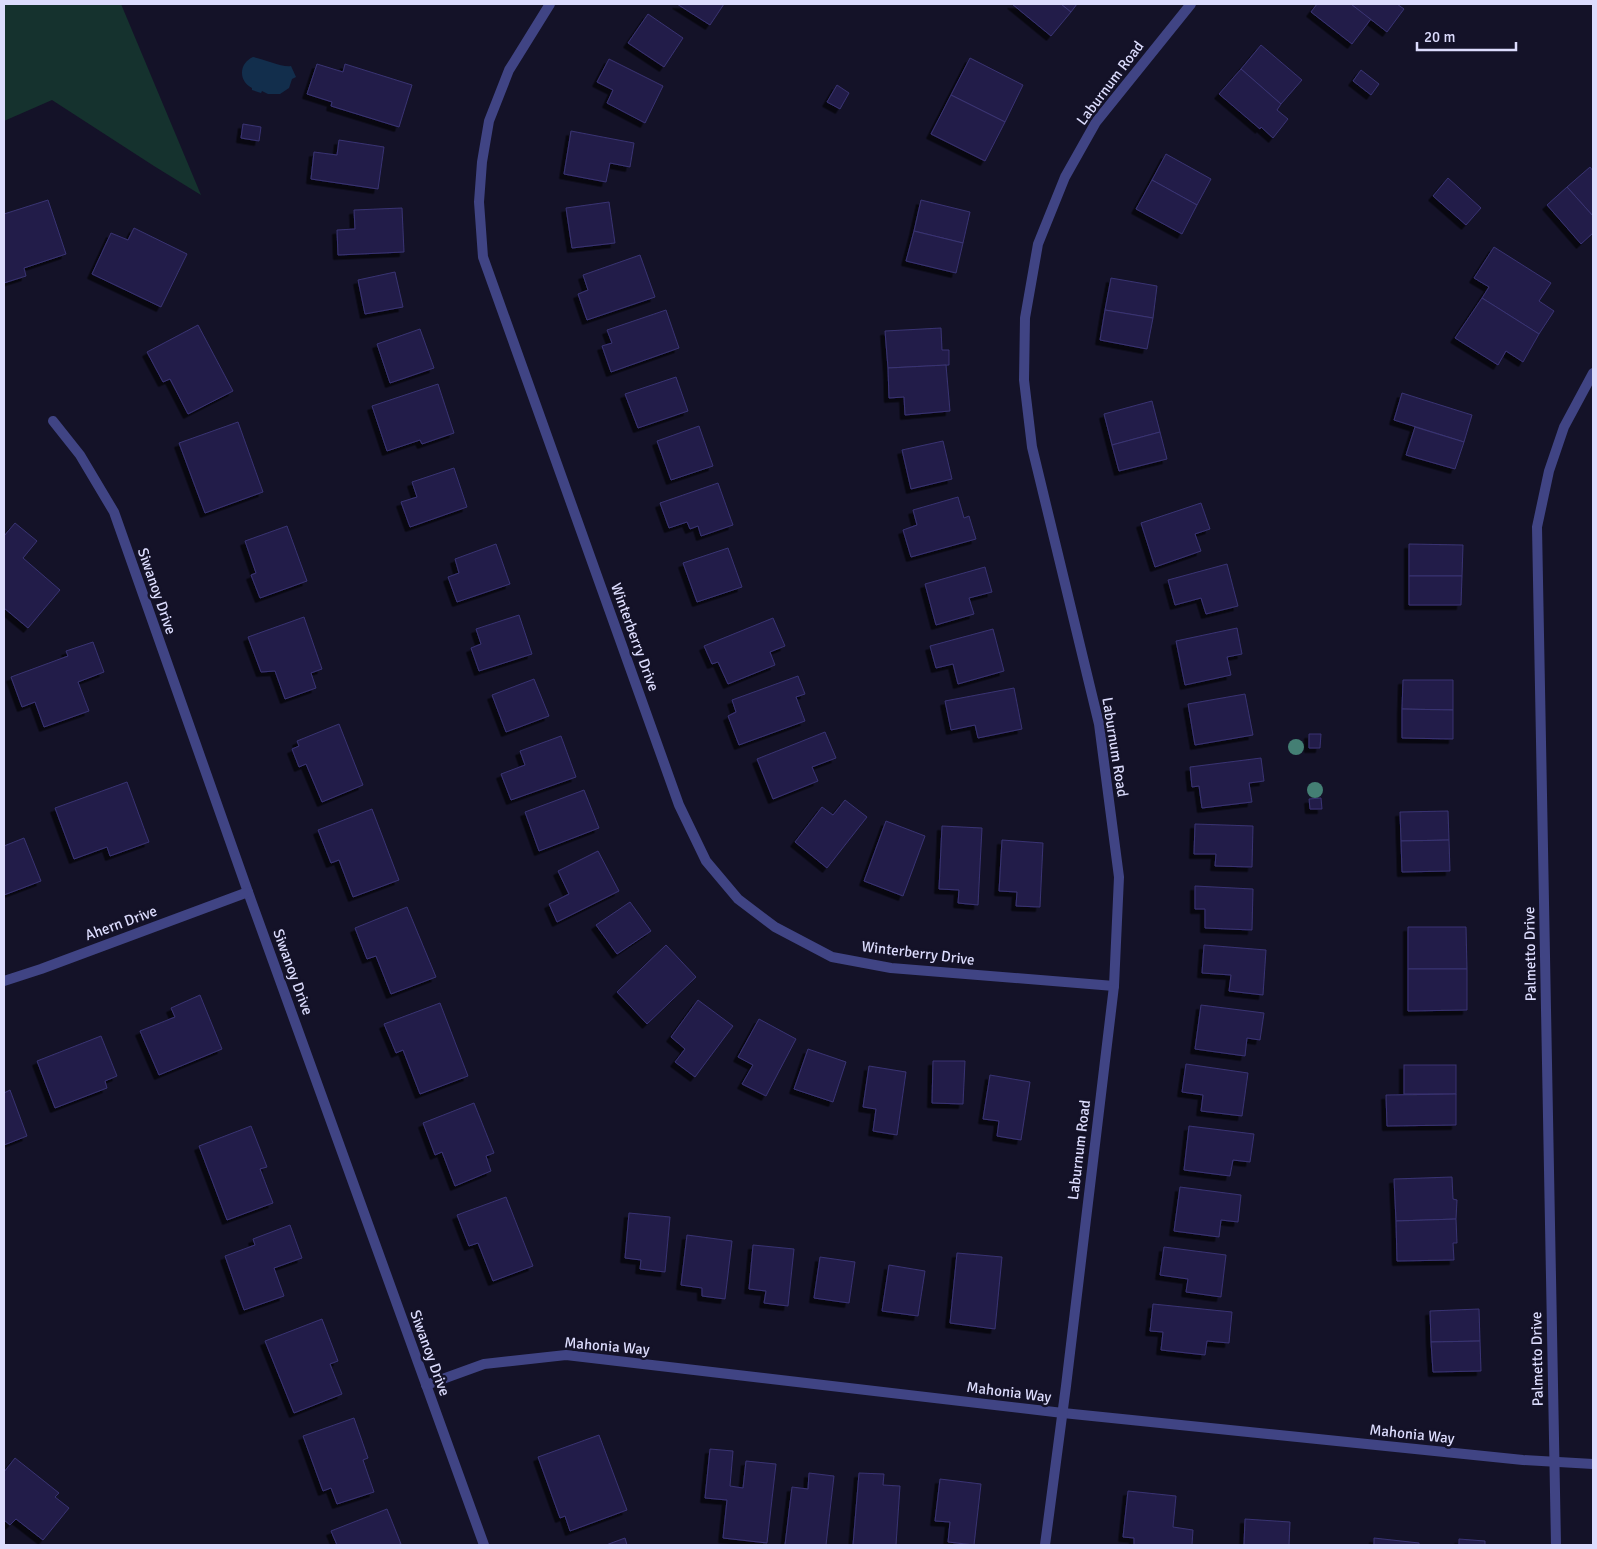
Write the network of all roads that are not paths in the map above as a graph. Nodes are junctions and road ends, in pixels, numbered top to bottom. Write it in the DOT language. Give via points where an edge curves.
graph roads {
  1 [pos="550,4"];
  2 [pos="1191,4"];
  3 [pos="1593,373"];
  4 [pos="52,421"];
  5 [pos="248,892"];
  6 [pos="4,981"];
  7 [pos="1114,986"];
  8 [pos="426,1386"];
  9 [pos="1063,1413"];
  10 [pos="1554,1463"];
  11 [pos="1593,1464"];
  12 [pos="484,1545"];
  13 [pos="1046,1545"];
  14 [pos="1556,1545"];
  1 -- 7 [label="street, Winterberry Drive" via="508,70 489,121 479,202 483,257 678,805 706,861 738,899 775,927 832,956 891,968"];
  2 -- 7 [label="street, Laburnum Road" via="1096,122 1064,177 1038,244 1025,318 1024,380 1032,447 1099,724 1119,877"];
  3 -- 10 [label="street, Palmetto Drive" via="1564,427 1549,470 1537,527"];
  4 -- 5 [label="street, Siwanoy Drive" via="80,455 114,512"];
  5 -- 6 [label="street, Ahern Drive"];
  5 -- 8 [label="street, Siwanoy Drive"];
  7 -- 9 [label="street, Laburnum Road"];
  8 -- 9 [label="street, Mahonia Way" via="484,1364 566,1355"];
  8 -- 12 [label="street, Siwanoy Drive"];
  9 -- 10 [label="street, Mahonia Way"];
  9 -- 13 [label="street, Laburnum Road"];
  10 -- 11 [label="street, Mahonia Way"];
  10 -- 14 [label="street, Palmetto Drive"];
}
